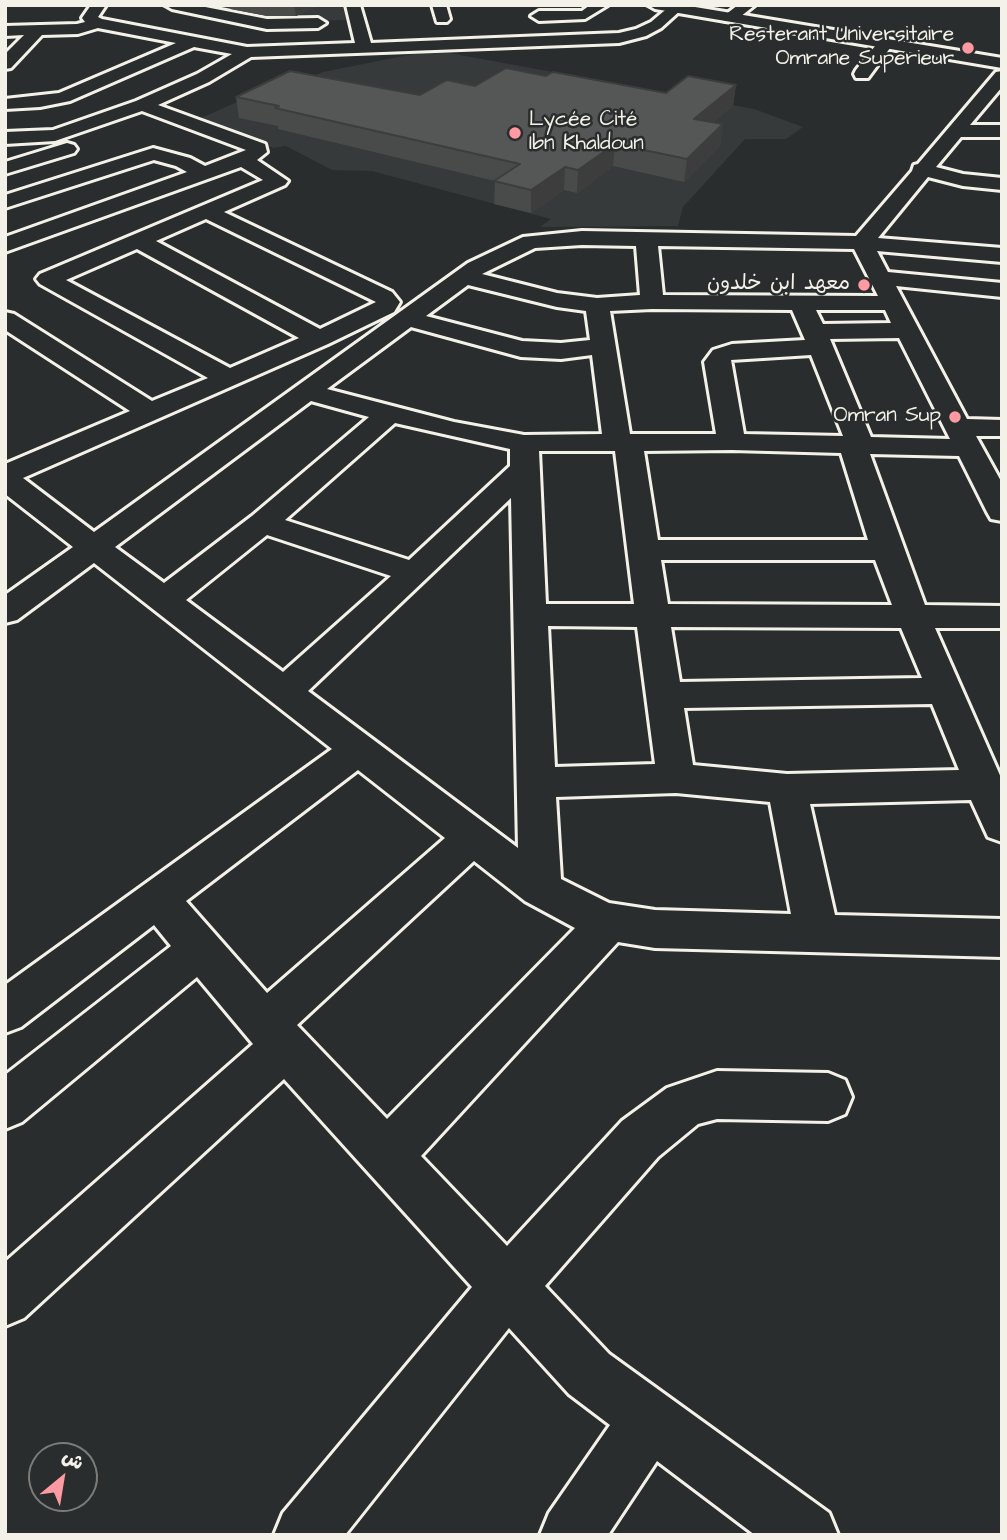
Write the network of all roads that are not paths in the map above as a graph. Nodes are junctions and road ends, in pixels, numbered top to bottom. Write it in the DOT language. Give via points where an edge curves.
graph roads {
  1 [pos="99,5"];
  2 [pos="172,5"];
  3 [pos="353,5"];
  4 [pos="601,5"];
  5 [pos="655,5"];
  6 [pos="748,5"];
  7 [pos="675,9"];
  8 [pos="730,18"];
  9 [pos="350,22"];
  10 [pos="97,23"];
  11 [pos="38,30"];
  12 [pos="5,31"];
  13 [pos="536,40"];
  14 [pos="194,41"];
  15 [pos="885,44"];
  16 [pos="364,46"];
  17 [pos="11,51"];
  18 [pos="247,52"];
  19 [pos="5,64"];
  20 [pos="140,64"];
  21 [pos="862,74"];
  22 [pos="203,78"];
  23 [pos="1000,78"];
  24 [pos="58,79"];
  25 [pos="91,86"];
  26 [pos="5,104"];
  27 [pos="142,105"];
  28 [pos="974,110"];
  29 [pos="1002,110"];
  30 [pos="169,115"];
  31 [pos="1002,131"];
  32 [pos="954,132"];
  33 [pos="5,138"];
  34 [pos="243,160"];
  35 [pos="5,169"];
  36 [pos="921,169"];
  37 [pos="204,174"];
  38 [pos="993,183"];
  39 [pos="5,188"];
  40 [pos="15,199"];
  41 [pos="206,211"];
  42 [pos="646,239"];
  43 [pos="139,241"];
  44 [pos="862,243"];
  45 [pos="5,245"];
  46 [pos="1002,255"];
  47 [pos="27,267"];
  48 [pos="464,277"];
  49 [pos="881,278"];
  50 [pos="995,289"];
  51 [pos="516,290"];
  52 [pos="652,302"];
  53 [pos="801,303"];
  54 [pos="894,303"];
  55 [pos="597,305"];
  56 [pos="1002,309"];
  57 [pos="407,318"];
  58 [pos="8,324"];
  59 [pos="908,330"];
  60 [pos="461,333"];
  61 [pos="319,339"];
  62 [pos="818,339"];
  63 [pos="605,346"];
  64 [pos="228,378"];
  65 [pos="306,392"];
  66 [pos="149,411"];
  67 [pos="388,415"];
  68 [pos="1002,428"];
  69 [pos="964,437"];
  70 [pos="622,442"];
  71 [pos="732,442"];
  72 [pos="856,444"];
  73 [pos="524,455"];
  74 [pos="5,477"];
  75 [pos="997,496"];
  76 [pos="263,523"];
  77 [pos="95,548"];
  78 [pos="642,550"];
  79 [pos="887,550"];
  80 [pos="415,573"];
  81 [pos="164,600"];
  82 [pos="5,612"];
  83 [pos="531,615"];
  84 [pos="652,616"];
  85 [pos="913,617"];
  86 [pos="1002,617"];
  87 [pos="945,691"];
  88 [pos="284,692"];
  89 [pos="664,695"];
  90 [pos="359,749"];
  91 [pos="676,778"];
  92 [pos="537,783"];
  93 [pos="984,785"];
  94 [pos="788,789"];
  95 [pos="1002,826"];
  96 [pos="473,837"];
  97 [pos="540,888"];
  98 [pos="157,898"];
  99 [pos="609,922"];
  100 [pos="817,934"];
  101 [pos="1002,938"];
  102 [pos="201,948"];
  103 [pos="5,1012"];
  104 [pos="276,1035"];
  105 [pos="828,1097"];
  106 [pos="5,1105"];
  107 [pos="387,1155"];
  108 [pos="508,1286"];
  109 [pos="5,1299"];
  110 [pos="650,1419"];
  111 [pos="305,1535"];
  112 [pos="571,1535"];
  113 [pos="807,1535"];
  1 -- 10 [label="street" via="90,18"];
  2 -- 9 [label="street" via="267,24"];
  3 -- 9 [label="street"];
  4 -- 13 [label="street" via="585,15 525,16"];
  5 -- 7 [label="street"];
  6 -- 8 [label="street"];
  7 -- 8 [label="street"];
  7 -- 13 [label="street" via="656,26 629,36"];
  8 -- 15 [label="street"];
  9 -- 16 [label="street"];
  10 -- 11 [label="street" via="78,29"];
  10 -- 14 [label="street"];
  11 -- 12 [label="street"];
  11 -- 17 [label="street"];
  13 -- 16 [label="street"];
  14 -- 18 [label="street"];
  14 -- 20 [label="street"];
  15 -- 21 [label="street"];
  15 -- 23 [label="street"];
  16 -- 18 [label="street"];
  17 -- 19 [label="street"];
  18 -- 22 [label="street"];
  20 -- 22 [label="street"];
  20 -- 25 [label="street"];
  22 -- 27 [label="street"];
  23 -- 28 [label="street"];
  24 -- 25 [label="street"];
  25 -- 26 [label="street" via="49,101"];
  27 -- 30 [label="street"];
  27 -- 33 [label="street" via="55,135"];
  28 -- 29 [label="street"];
  28 -- 32 [label="street"];
  30 -- 34 [label="street" via="258,148"];
  30 -- 35 [label="street"];
  31 -- 32 [label="street"];
  32 -- 36 [label="street"];
  32 -- 38 [label="street" via="979,153"];
  34 -- 37 [label="street"];
  34 -- 41 [label="street" via="278,181"];
  36 -- 38 [label="street"];
  36 -- 44 [label="street"];
  37 -- 40 [label="street" via="183,162 153,154"];
  37 -- 45 [label="street"];
  39 -- 40 [label="street"];
  41 -- 43 [label="street"];
  41 -- 61 [label="street" via="388,302"];
  42 -- 44 [label="street"];
  42 -- 48 [label="street" via="531,242"];
  42 -- 52 [label="street"];
  43 -- 47 [label="street"];
  43 -- 61 [label="street"];
  44 -- 46 [label="street"];
  44 -- 49 [label="street"];
  47 -- 64 [label="street"];
  48 -- 51 [label="street"];
  48 -- 57 [label="street"];
  49 -- 50 [label="street"];
  49 -- 54 [label="street"];
  50 -- 56 [label="street"];
  51 -- 55 [label="street"];
  51 -- 60 [label="street"];
  52 -- 53 [label="street"];
  52 -- 55 [label="street"];
  53 -- 54 [label="street"];
  53 -- 62 [label="street"];
  54 -- 59 [label="street"];
  55 -- 63 [label="street"];
  57 -- 60 [label="street"];
  57 -- 65 [label="street"];
  58 -- 66 [label="street"];
  59 -- 62 [label="street"];
  59 -- 69 [label="street"];
  60 -- 63 [label="street" via="521,349"];
  61 -- 64 [label="street"];
  62 -- 71 [label="street" via="722,355 718,362"];
  62 -- 72 [label="street"];
  63 -- 70 [label="street"];
  64 -- 66 [label="street"];
  65 -- 67 [label="street"];
  65 -- 77 [label="street"];
  66 -- 74 [label="street"];
  67 -- 73 [label="street" via="453,430"];
  67 -- 76 [label="street"];
  68 -- 69 [label="street"];
  69 -- 72 [label="street"];
  69 -- 75 [label="street"];
  70 -- 71 [label="street"];
  70 -- 73 [label="street"];
  70 -- 78 [label="street"];
  71 -- 72 [label="street"];
  72 -- 79 [label="street"];
  73 -- 80 [label="street"];
  73 -- 83 [label="street"];
  74 -- 77 [label="street"];
  76 -- 80 [label="street"];
  76 -- 81 [label="street"];
  77 -- 81 [label="street"];
  77 -- 82 [label="street"];
  78 -- 79 [label="street"];
  78 -- 84 [label="street"];
  79 -- 85 [label="street"];
  80 -- 88 [label="street"];
  81 -- 88 [label="street"];
  83 -- 84 [label="street"];
  83 -- 92 [label="street"];
  84 -- 85 [label="street"];
  84 -- 89 [label="street"];
  85 -- 86 [label="street"];
  85 -- 87 [label="street"];
  87 -- 89 [label="street"];
  87 -- 93 [label="street"];
  88 -- 90 [label="street"];
  89 -- 91 [label="street"];
  90 -- 96 [label="street"];
  90 -- 98 [label="street"];
  91 -- 92 [label="street"];
  91 -- 94 [label="street"];
  92 -- 97 [label="street"];
  93 -- 94 [label="street"];
  93 -- 95 [label="street"];
  94 -- 100 [label="street"];
  96 -- 97 [label="street"];
  96 -- 104 [label="street"];
  97 -- 99 [label="street"];
  98 -- 102 [label="street"];
  98 -- 103 [label="street"];
  99 -- 100 [label="street" via="655,929"];
  99 -- 107 [label="street"];
  100 -- 101 [label="street"];
  102 -- 104 [label="street"];
  102 -- 106 [label="street"];
  104 -- 107 [label="street"];
  104 -- 109 [label="street"];
  105 -- 108 [label="street" via="718,1095 684,1105 640,1139"];
  107 -- 108 [label="street"];
  108 -- 110 [label="street" via="589,1374"];
  108 -- 111 [label="street"];
  110 -- 112 [label="street"];
  110 -- 113 [label="street"];
}
